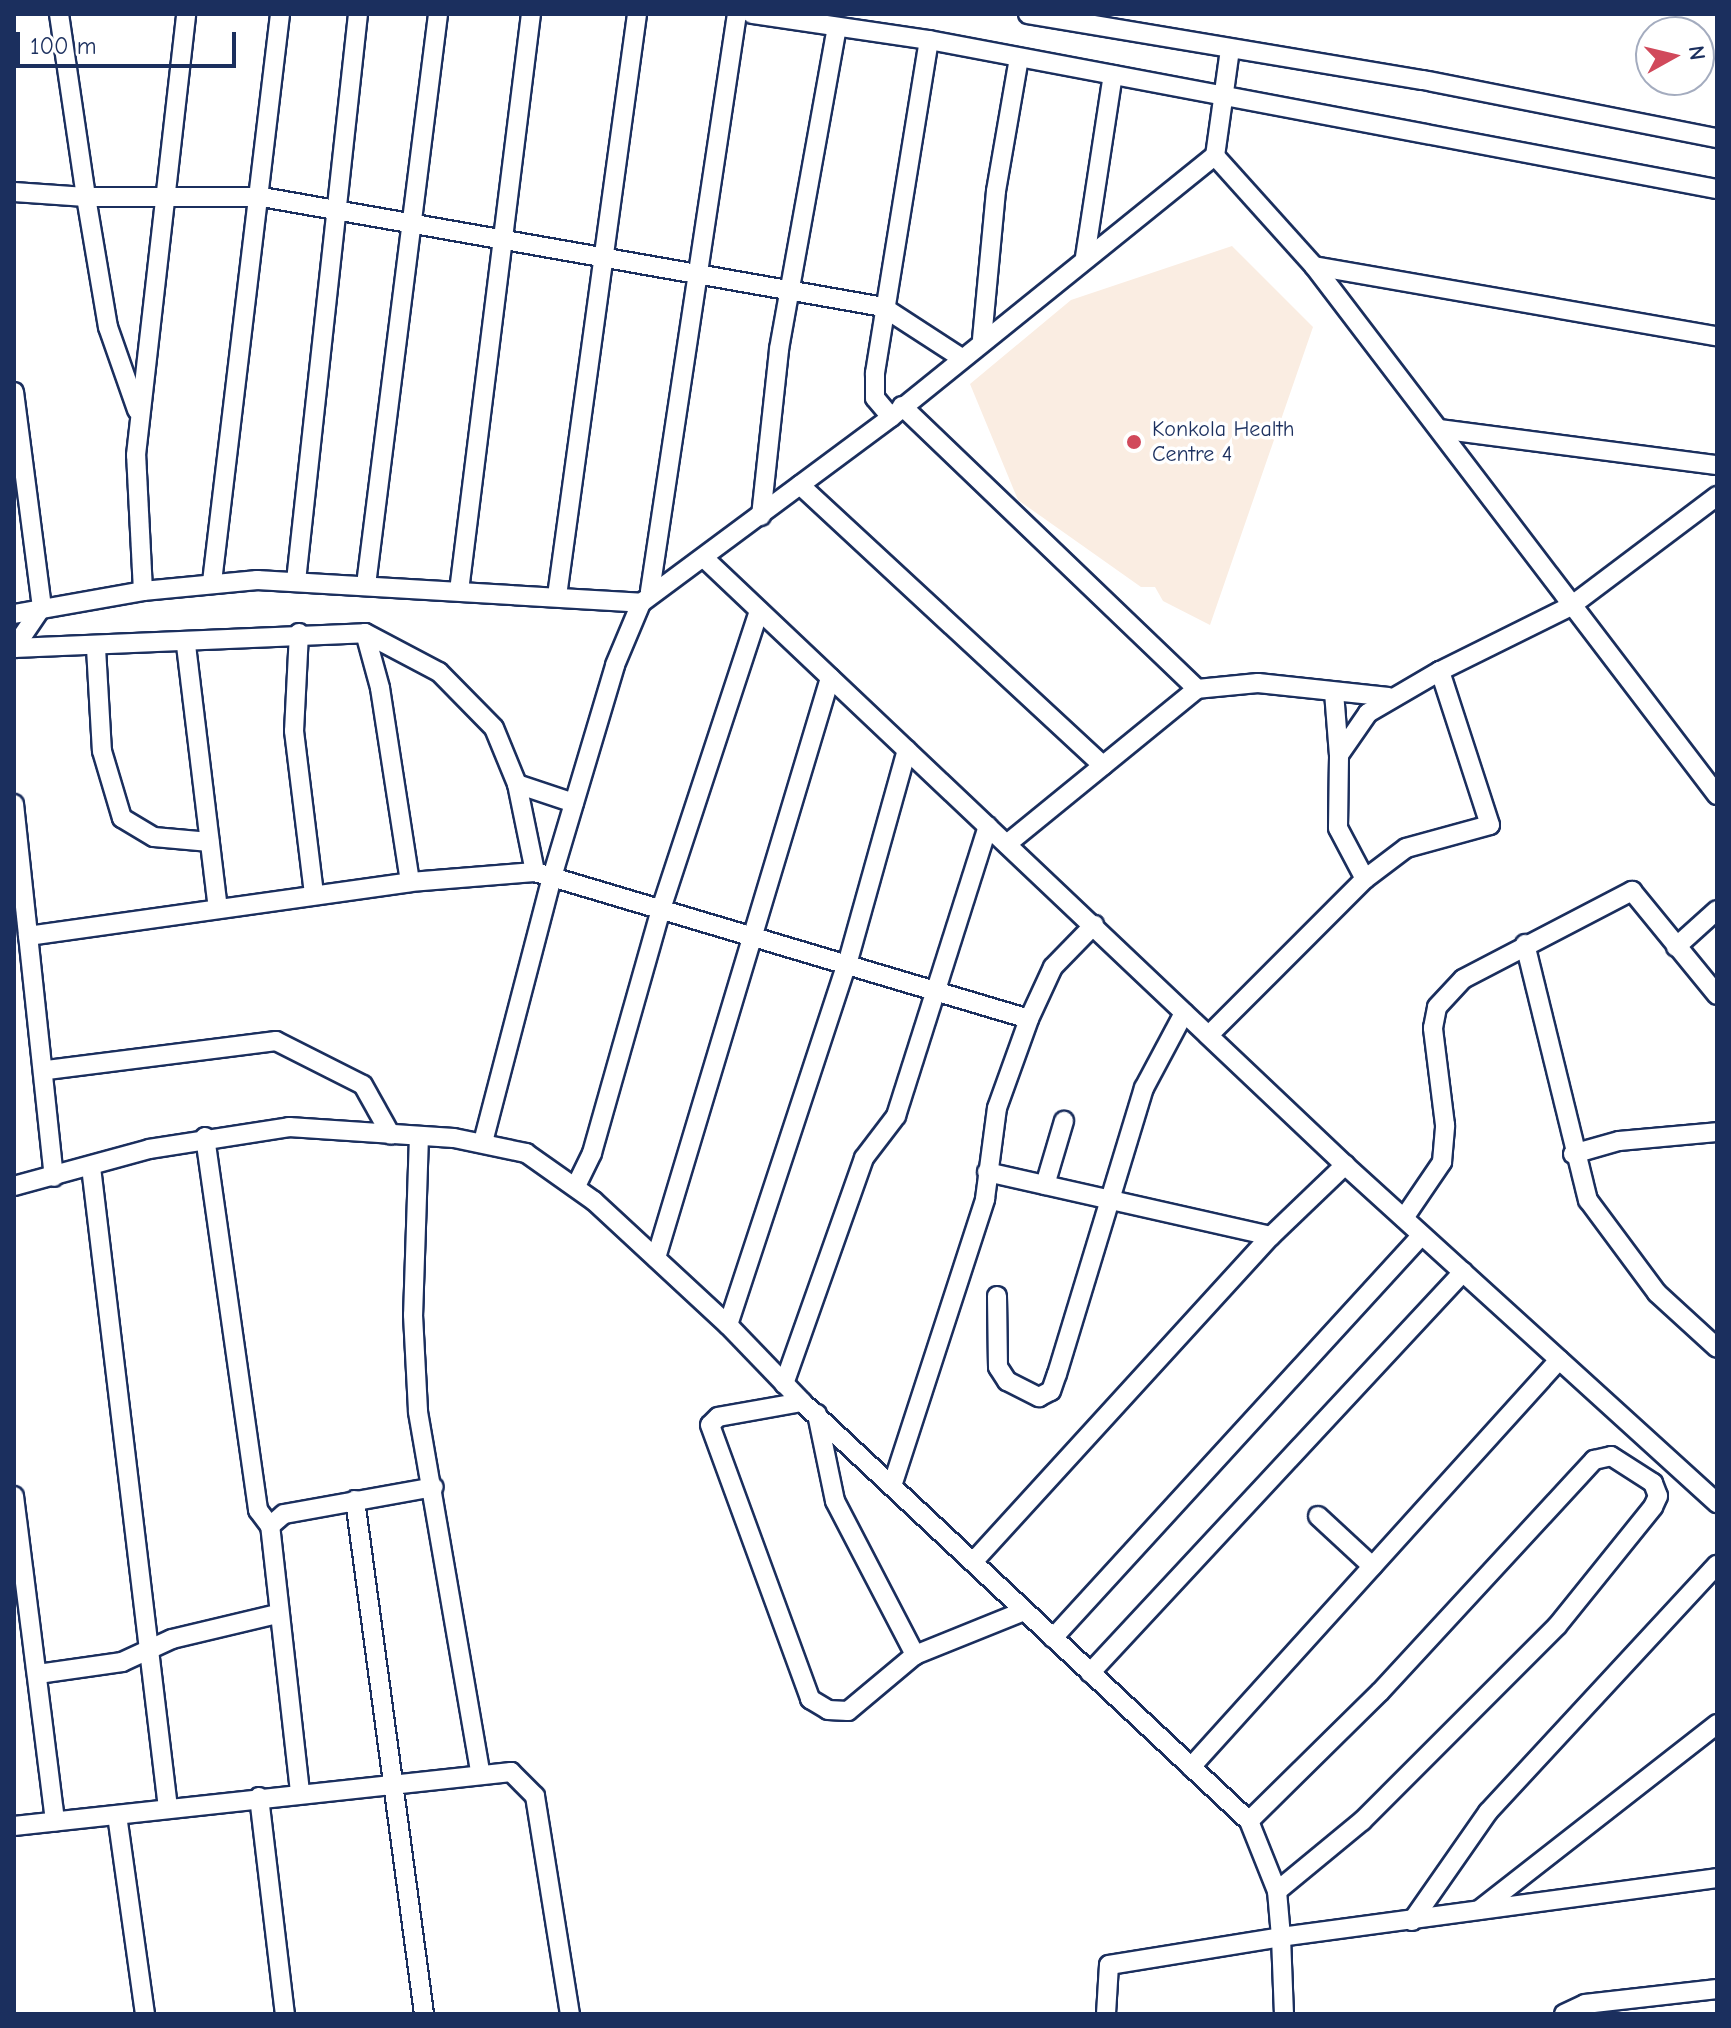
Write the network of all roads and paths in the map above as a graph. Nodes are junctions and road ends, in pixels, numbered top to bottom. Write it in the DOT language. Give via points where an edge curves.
graph roads {
  1 [pos="59,14"];
  2 [pos="186,14"];
  3 [pos="280,14"];
  4 [pos="358,14"];
  5 [pos="438,14"];
  6 [pos="531,14"];
  7 [pos="637,14"];
  8 [pos="737,14"];
  9 [pos="752,14"];
  10 [pos="1028,14"];
  11 [pos="837,27"];
  12 [pos="929,40"];
  13 [pos="1230,49"];
  14 [pos="1019,58"];
  15 [pos="1113,75"];
  16 [pos="1226,99"];
  17 [pos="1717,138"];
  18 [pos="1215,156"];
  19 [pos="1717,189"];
  20 [pos="14,192"];
  21 [pos="86,197"];
  22 [pos="262,197"];
  23 [pos="161,200"];
  24 [pos="339,213"];
  25 [pos="412,227"];
  26 [pos="501,243"];
  27 [pos="1085,257"];
  28 [pos="602,261"];
  29 [pos="1314,266"];
  30 [pos="700,276"];
  31 [pos="791,291"];
  32 [pos="883,307"];
  33 [pos="1717,336"];
  34 [pos="982,339"];
  35 [pos="960,357"];
  36 [pos="14,392"];
  37 [pos="896,412"];
  38 [pos="139,416"];
  39 [pos="1439,429"];
  40 [pos="1717,465"];
  41 [pos="800,485"];
  42 [pos="1717,496"];
  43 [pos="761,516"];
  44 [pos="704,558"];
  45 [pos="296,581"];
  46 [pos="212,582"];
  47 [pos="366,585"];
  48 [pos="143,591"];
  49 [pos="459,591"];
  50 [pos="557,596"];
  51 [pos="646,597"];
  52 [pos="1571,606"];
  53 [pos="42,607"];
  54 [pos="759,611"];
  55 [pos="14,614"];
  56 [pos="299,633"];
  57 [pos="365,633"];
  58 [pos="186,645"];
  59 [pos="14,647"];
  60 [pos="96,648"];
  61 [pos="1440,671"];
  62 [pos="830,678"];
  63 [pos="1197,689"];
  64 [pos="1334,692"];
  65 [pos="1388,697"];
  66 [pos="907,750"];
  67 [pos="1339,755"];
  68 [pos="1103,766"];
  69 [pos="517,784"];
  70 [pos="1717,795"];
  71 [pos="574,803"];
  72 [pos="14,804"];
  73 [pos="988,826"];
  74 [pos="210,842"];
  75 [pos="1007,844"];
  76 [pos="543,875"];
  77 [pos="1365,879"];
  78 [pos="410,882"];
  79 [pos="314,895"];
  80 [pos="218,908"];
  81 [pos="661,909"];
  82 [pos="1717,910"];
  83 [pos="1094,925"];
  84 [pos="28,936"];
  85 [pos="751,936"];
  86 [pos="1525,944"];
  87 [pos="1676,947"];
  88 [pos="848,961"];
  89 [pos="933,991"];
  90 [pos="1717,995"];
  91 [pos="1184,1013"];
  92 [pos="1029,1019"];
  93 [pos="1209,1035"];
  94 [pos="47,1070"];
  95 [pos="1064,1121"];
  96 [pos="1717,1132"];
  97 [pos="391,1135"];
  98 [pos="419,1136"];
  99 [pos="205,1137"];
  100 [pos="483,1142"];
  101 [pos="1573,1154"];
  102 [pos="1345,1165"];
  103 [pos="91,1167"];
  104 [pos="987,1172"];
  105 [pos="54,1177"];
  106 [pos="1045,1185"];
  107 [pos="14,1186"];
  108 [pos="576,1186"];
  109 [pos="1109,1198"];
  110 [pos="1404,1218"];
  111 [pos="1271,1236"];
  112 [pos="1421,1236"];
  113 [pos="656,1258"];
  114 [pos="1463,1272"];
  115 [pos="997,1296"];
  116 [pos="728,1325"];
  117 [pos="1717,1348"];
  118 [pos="1559,1360"];
  119 [pos="784,1384"];
  120 [pos="802,1402"];
  121 [pos="817,1414"];
  122 [pos="892,1486"];
  123 [pos="434,1487"];
  124 [pos="14,1496"];
  125 [pos="355,1500"];
  126 [pos="1717,1503"];
  127 [pos="1318,1516"];
  128 [pos="270,1526"];
  129 [pos="973,1562"];
  130 [pos="1717,1565"];
  131 [pos="1372,1566"];
  132 [pos="1024,1611"];
  133 [pos="277,1614"];
  134 [pos="1053,1638"];
  135 [pos="147,1649"];
  136 [pos="915,1655"];
  137 [pos="1090,1673"];
  138 [pos="38,1674"];
  139 [pos="1717,1724"];
  140 [pos="1191,1767"];
  141 [pos="480,1771"];
  142 [pos="396,1781"];
  143 [pos="300,1792"];
  144 [pos="259,1797"];
  145 [pos="168,1808"];
  146 [pos="117,1815"];
  147 [pos="55,1821"];
  148 [pos="1249,1821"];
  149 [pos="14,1826"];
  150 [pos="1717,1878"];
  151 [pos="1277,1891"];
  152 [pos="1476,1912"];
  153 [pos="1412,1921"];
  154 [pos="1281,1937"];
  155 [pos="1717,1989"];
  156 [pos="145,2014"];
  157 [pos="285,2014"];
  158 [pos="424,2014"];
  159 [pos="570,2014"];
  160 [pos="1106,2014"];
  161 [pos="1284,2014"];
  162 [pos="1564,2014"];
  1 -- 21 [label="street"];
  2 -- 23 [label="street"];
  3 -- 22 [label="street"];
  4 -- 24 [label="street"];
  5 -- 25 [label="street"];
  6 -- 26 [label="street"];
  7 -- 28 [label="street"];
  8 -- 30 [label="street"];
  9 -- 11 [label="street"];
  10 -- 13 [label="street"];
  11 -- 12 [label="street"];
  11 -- 31 [label="street"];
  12 -- 14 [label="street"];
  12 -- 32 [label="street"];
  13 -- 16 [label="street"];
  13 -- 17 [label="street"];
  14 -- 15 [label="street"];
  14 -- 34 [label="street" via="996,191"];
  15 -- 16 [label="street"];
  15 -- 27 [label="street"];
  16 -- 18 [label="street"];
  16 -- 19 [label="street"];
  18 -- 27 [label="street"];
  18 -- 29 [label="street"];
  20 -- 21 [label="street"];
  21 -- 23 [label="street"];
  21 -- 38 [label="street" via="108,327"];
  22 -- 23 [label="street"];
  22 -- 24 [label="street"];
  22 -- 46 [label="street"];
  23 -- 38 [label="street"];
  24 -- 25 [label="street"];
  24 -- 45 [label="street"];
  25 -- 26 [label="street"];
  25 -- 47 [label="street"];
  26 -- 28 [label="street"];
  26 -- 49 [label="street"];
  27 -- 34 [label="street"];
  28 -- 30 [label="street"];
  28 -- 50 [label="street"];
  29 -- 33 [label="street"];
  29 -- 39 [label="street"];
  30 -- 31 [label="street"];
  30 -- 51 [label="street"];
  31 -- 32 [label="street"];
  31 -- 43 [label="street"];
  32 -- 35 [label="street"];
  32 -- 37 [label="street" via="875,398"];
  34 -- 35 [label="street"];
  35 -- 37 [label="street"];
  36 -- 53 [label="street"];
  37 -- 41 [label="street"];
  37 -- 63 [label="street"];
  38 -- 48 [label="street"];
  39 -- 40 [label="street"];
  39 -- 52 [label="street"];
  41 -- 43 [label="street"];
  41 -- 68 [label="street"];
  42 -- 52 [label="street"];
  43 -- 44 [label="street"];
  44 -- 51 [label="street"];
  44 -- 54 [label="street"];
  45 -- 46 [label="street"];
  45 -- 47 [label="street"];
  46 -- 48 [label="street"];
  47 -- 49 [label="street"];
  48 -- 53 [label="street"];
  49 -- 50 [label="street"];
  50 -- 51 [label="street"];
  51 -- 71 [label="street" via="615,665"];
  52 -- 61 [label="street"];
  52 -- 70 [label="street"];
  53 -- 55 [label="street"];
  53 -- 59 [label="street"];
  54 -- 62 [label="street"];
  54 -- 81 [label="street"];
  56 -- 57 [label="street"];
  56 -- 58 [label="street"];
  56 -- 79 [label="street" via="294,731"];
  57 -- 69 [label="street" via="439,672 468,696 494,728"];
  57 -- 78 [label="street" via="380,688"];
  58 -- 60 [label="street"];
  58 -- 74 [label="street"];
  59 -- 60 [label="street"];
  60 -- 74 [label="street" via="102,751 122,818 154,837"];
  61 -- 65 [label="street"];
  61 -- 77 [label="street" via="1490,825 1417,842"];
  62 -- 66 [label="street"];
  62 -- 85 [label="street"];
  63 -- 64 [label="street" via="1258,683"];
  63 -- 68 [label="street"];
  64 -- 65 [label="street"];
  64 -- 67 [label="street"];
  65 -- 67 [label="street" via="1354,729"];
  66 -- 73 [label="street"];
  66 -- 88 [label="street"];
  67 -- 77 [label="street" via="1338,828"];
  68 -- 75 [label="street"];
  69 -- 71 [label="street"];
  69 -- 76 [label="street"];
  71 -- 76 [label="street"];
  72 -- 84 [label="street"];
  73 -- 75 [label="street"];
  73 -- 89 [label="street"];
  74 -- 80 [label="street"];
  75 -- 83 [label="street"];
  76 -- 78 [label="street"];
  76 -- 81 [label="street"];
  76 -- 100 [label="street"];
  77 -- 93 [label="street"];
  78 -- 79 [label="street"];
  79 -- 80 [label="street"];
  80 -- 84 [label="street"];
  81 -- 85 [label="street"];
  81 -- 108 [label="street" via="592,1153"];
  82 -- 87 [label="street"];
  83 -- 91 [label="street"];
  83 -- 92 [label="street" via="1053,967"];
  84 -- 94 [label="street"];
  85 -- 88 [label="street"];
  85 -- 113 [label="street"];
  86 -- 87 [label="street" via="1632,891"];
  86 -- 101 [label="street"];
  86 -- 110 [label="street" via="1463,979 1437,1007 1433,1028 1443,1153 1435,1178"];
  87 -- 90 [label="street"];
  88 -- 89 [label="street"];
  88 -- 116 [label="street"];
  89 -- 92 [label="street"];
  89 -- 119 [label="street" via="896,1116 864,1158"];
  91 -- 93 [label="street"];
  91 -- 109 [label="street" via="1144,1088"];
  92 -- 104 [label="street" via="997,1108"];
  93 -- 102 [label="street"];
  94 -- 97 [label="street" via="276,1041 363,1085"];
  94 -- 105 [label="street"];
  95 -- 106 [label="street"];
  96 -- 101 [label="street" via="1619,1141"];
  97 -- 98 [label="street"];
  97 -- 99 [label="street" via="289,1127"];
  98 -- 100 [label="street"];
  98 -- 123 [label="street" via="415,1364"];
  99 -- 103 [label="street"];
  99 -- 128 [label="street" via="258,1510"];
  100 -- 108 [label="street" via="526,1153"];
  101 -- 117 [label="street" via="1588,1200 1635,1267"];
  102 -- 110 [label="street"];
  102 -- 111 [label="street"];
  103 -- 105 [label="street"];
  103 -- 135 [label="street"];
  104 -- 106 [label="street"];
  104 -- 122 [label="street" via="985,1199"];
  105 -- 107 [label="street"];
  106 -- 109 [label="street"];
  108 -- 113 [label="street"];
  109 -- 111 [label="street"];
  109 -- 115 [label="street" via="1057,1374 1051,1391 1039,1397 1007,1381 998,1367"];
  110 -- 112 [label="street"];
  111 -- 129 [label="street"];
  112 -- 114 [label="street"];
  112 -- 134 [label="street"];
  113 -- 116 [label="street"];
  114 -- 118 [label="street"];
  114 -- 137 [label="street"];
  116 -- 119 [label="street"];
  118 -- 126 [label="street"];
  118 -- 131 [label="street"];
  119 -- 120 [label="street"];
  120 -- 121 [label="street"];
  120 -- 136 [label="street" via="718,1417 710,1425 810,1699 828,1710 848,1711"];
  121 -- 122 [label="street"];
  121 -- 136 [label="street" via="835,1501"];
  122 -- 129 [label="street"];
  123 -- 125 [label="street"];
  123 -- 141 [label="street"];
  124 -- 138 [label="street"];
  125 -- 128 [label="street" via="284,1514"];
  125 -- 142 [label="street"];
  127 -- 131 [label="street"];
  128 -- 133 [label="street"];
  129 -- 132 [label="street"];
  130 -- 153 [label="street" via="1488,1812"];
  131 -- 140 [label="street"];
  132 -- 134 [label="street"];
  132 -- 136 [label="street"];
  133 -- 135 [label="street"];
  133 -- 143 [label="street"];
  134 -- 137 [label="street"];
  135 -- 138 [label="street" via="122,1662"];
  135 -- 145 [label="street"];
  137 -- 140 [label="street"];
  138 -- 147 [label="street"];
  139 -- 152 [label="street"];
  140 -- 148 [label="street"];
  141 -- 142 [label="street"];
  141 -- 159 [label="street" via="511,1772 535,1796"];
  142 -- 143 [label="street"];
  142 -- 158 [label="street"];
  143 -- 144 [label="street"];
  144 -- 145 [label="street"];
  144 -- 157 [label="street"];
  145 -- 146 [label="street"];
  146 -- 147 [label="street"];
  146 -- 156 [label="street"];
  147 -- 149 [label="street"];
  148 -- 151 [label="street"];
  148 -- 151 [label="street" via="1380,1692 1594,1460 1611,1456 1653,1483 1658,1496 1653,1507 1557,1626 1362,1821"];
  150 -- 152 [label="street"];
  151 -- 154 [label="street"];
  152 -- 153 [label="street"];
  153 -- 154 [label="street"];
  154 -- 160 [label="street" via="1109,1965"];
  154 -- 161 [label="street"];
  155 -- 162 [label="street" via="1585,2004"];
}
